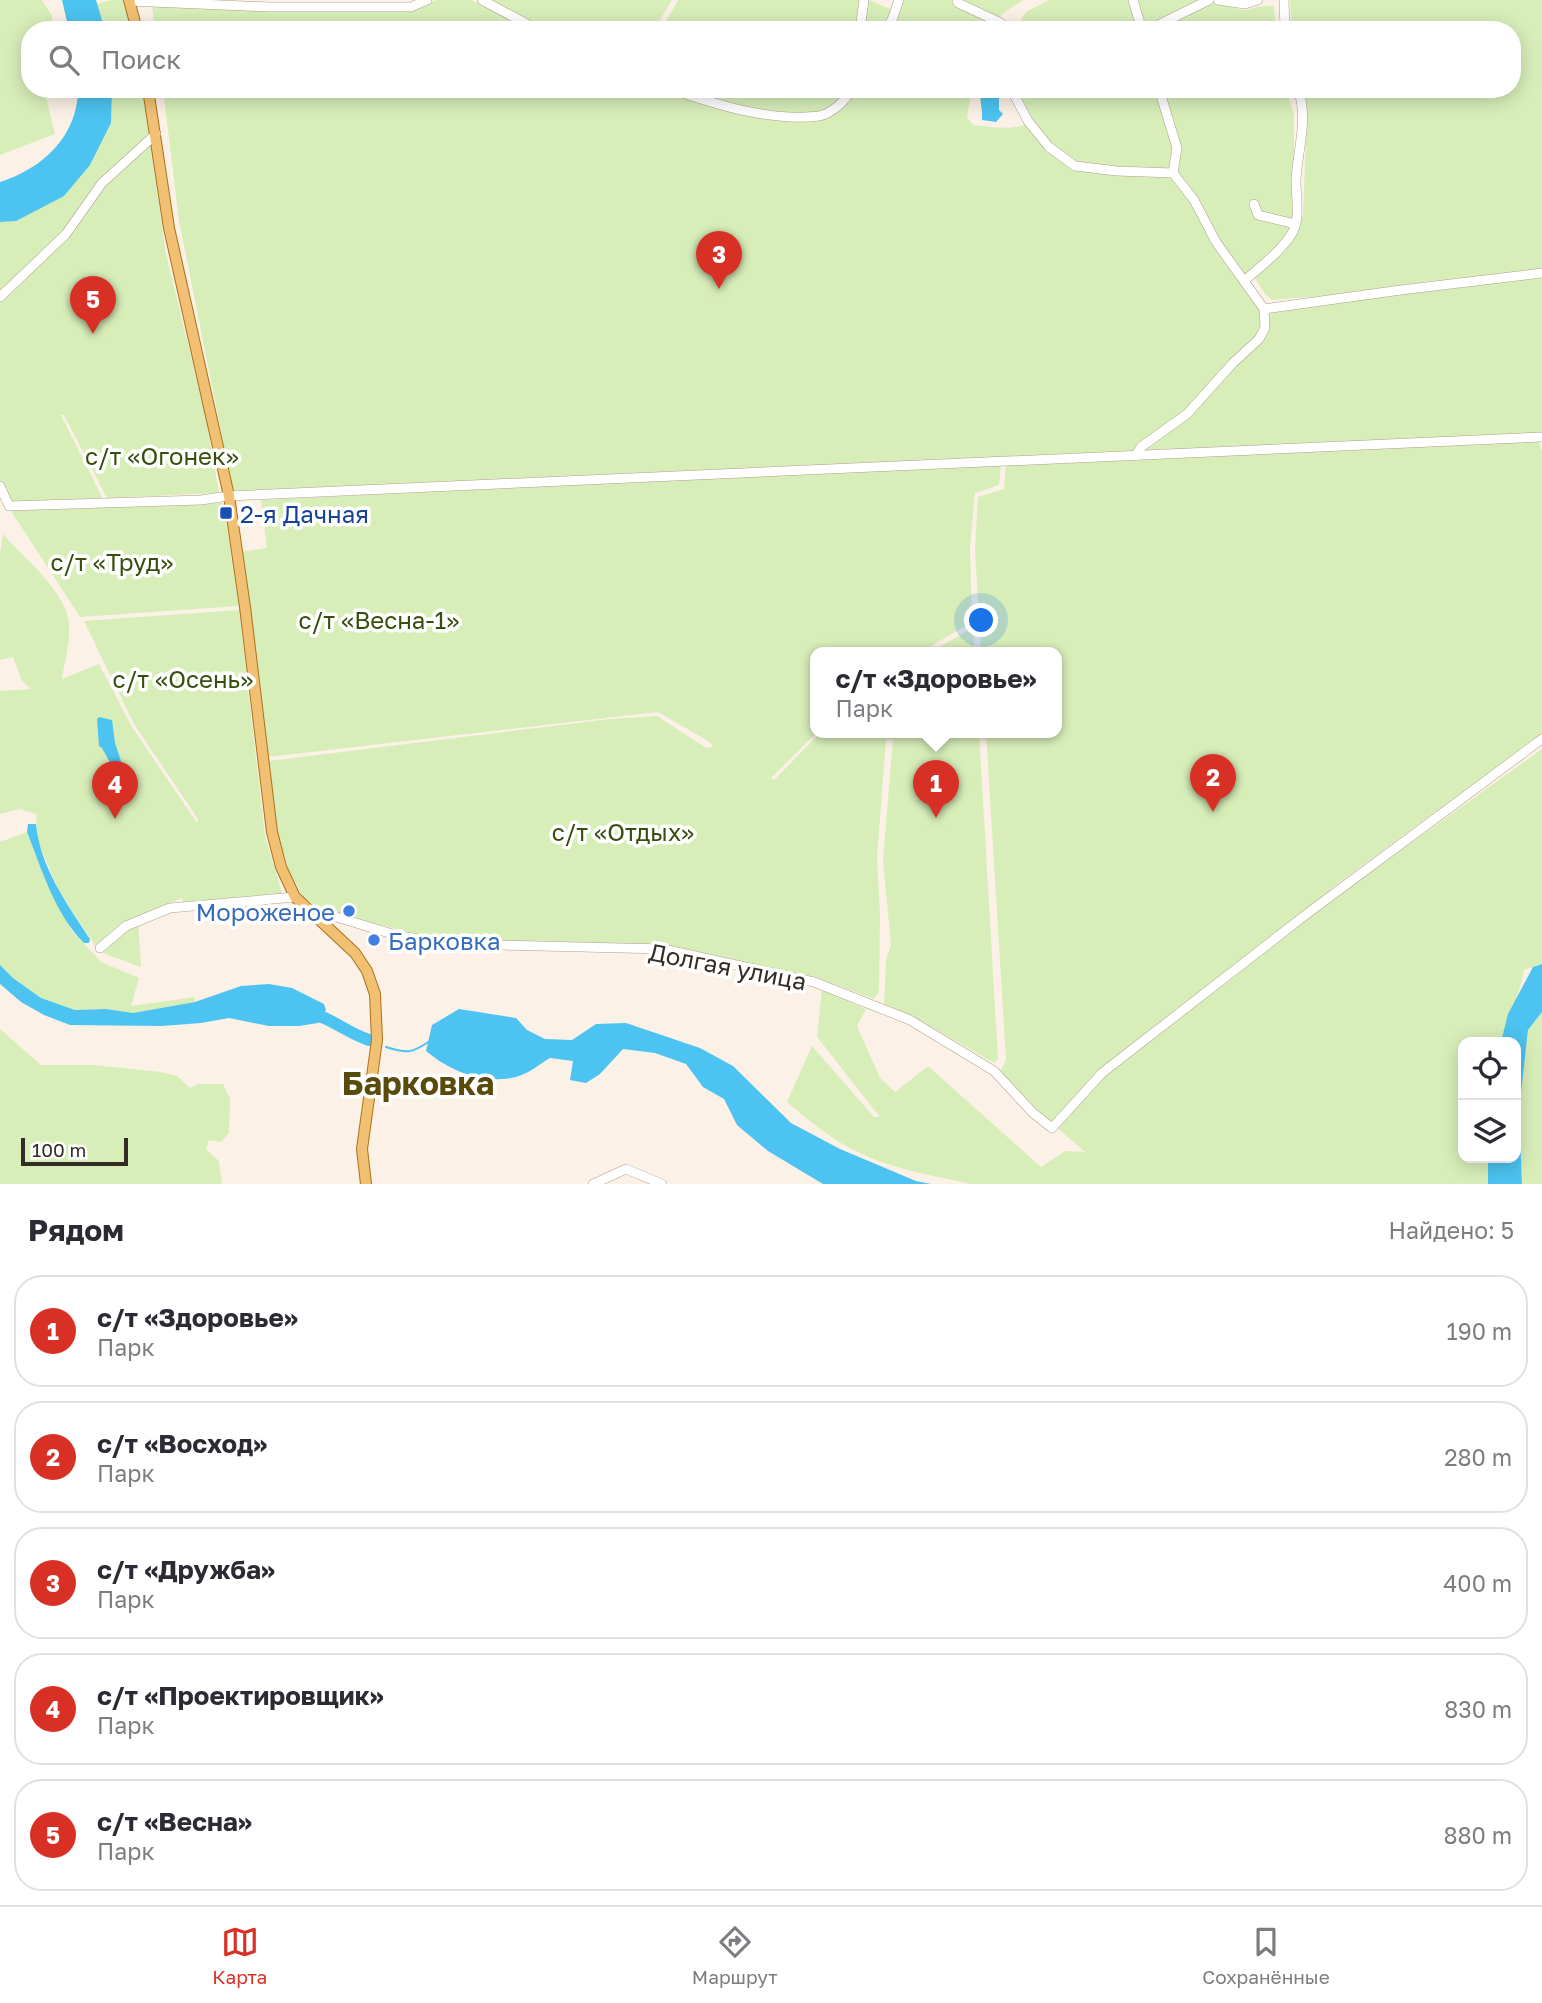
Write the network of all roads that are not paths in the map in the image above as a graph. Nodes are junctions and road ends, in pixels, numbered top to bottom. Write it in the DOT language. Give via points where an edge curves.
graph roads {
  1 [pos="427,0"];
  2 [pos="482,0"];
  3 [pos="864,0"];
  4 [pos="899,0"];
  5 [pos="957,0"];
  6 [pos="1133,0"];
  7 [pos="1209,0"];
  8 [pos="1218,0"];
  9 [pos="1258,0"];
  10 [pos="1284,0"];
  11 [pos="129,1"];
  12 [pos="135,21"];
  13 [pos="521,21"];
  14 [pos="861,21"];
  15 [pos="891,21"];
  16 [pos="997,21"];
  17 [pos="1139,21"];
  18 [pos="1166,21"];
  19 [pos="1285,21"];
  20 [pos="150,98"];
  21 [pos="698,98"];
  22 [pos="848,98"];
  23 [pos="1016,98"];
  24 [pos="1162,98"];
  25 [pos="1301,98"];
  26 [pos="156,134"];
  27 [pos="1173,173"];
  28 [pos="1254,204"];
  29 [pos="1295,224"];
  30 [pos="1542,273"];
  31 [pos="1244,281"];
  32 [pos="0,298"];
  33 [pos="1264,309"];
  34 [pos="1542,437"];
  35 [pos="1136,455"];
  36 [pos="0,486"];
  37 [pos="229,496"];
  38 [pos="1542,738"];
  39 [pos="295,897"];
  40 [pos="304,907"];
  41 [pos="100,948"];
  42 [pos="366,1184"];
  43 [pos="593,1184"];
  44 [pos="662,1184"];
  1 -- 11 [label="street" via="411,8"];
  2 -- 13 [label="street"];
  3 -- 14 [label="street"];
  4 -- 15 [label="street"];
  5 -- 16 [label="street"];
  6 -- 17 [label="street"];
  7 -- 18 [label="street"];
  8 -- 9 [label="street" via="1245,4"];
  10 -- 19 [label="street"];
  11 -- 12 [label="main road"];
  20 -- 26 [label="main road"];
  21 -- 22 [label="street" via="736,110 822,116"];
  23 -- 27 [label="street" via="1049,147 1076,166"];
  24 -- 27 [label="street" via="1177,148"];
  25 -- 29 [label="street"];
  26 -- 32 [label="street" via="102,183 66,234"];
  26 -- 37 [label="main road" via="169,228"];
  27 -- 31 [label="street"];
  28 -- 29 [label="street" via="1258,215"];
  29 -- 31 [label="street" via="1292,234"];
  30 -- 33 [label="street"];
  31 -- 33 [label="street"];
  33 -- 35 [label="street" via="1265,328 1259,340 1186,414"];
  34 -- 35 [label="street"];
  35 -- 37 [label="street"];
  36 -- 37 [label="street" via="9,506"];
  37 -- 39 [label="main road" via="272,832"];
  38 -- 40 [label="street, Долгая улица" via="1102,1073 1052,1128 994,1071 910,1020 814,982 663,949 453,944 398,936"];
  39 -- 40 [label="main road"];
  39 -- 41 [label="street" via="170,908 126,926"];
  40 -- 42 [label="main road" via="355,953 375,995 377,1040 362,1149"];
  43 -- 44 [label="street" via="626,1168"];
}
